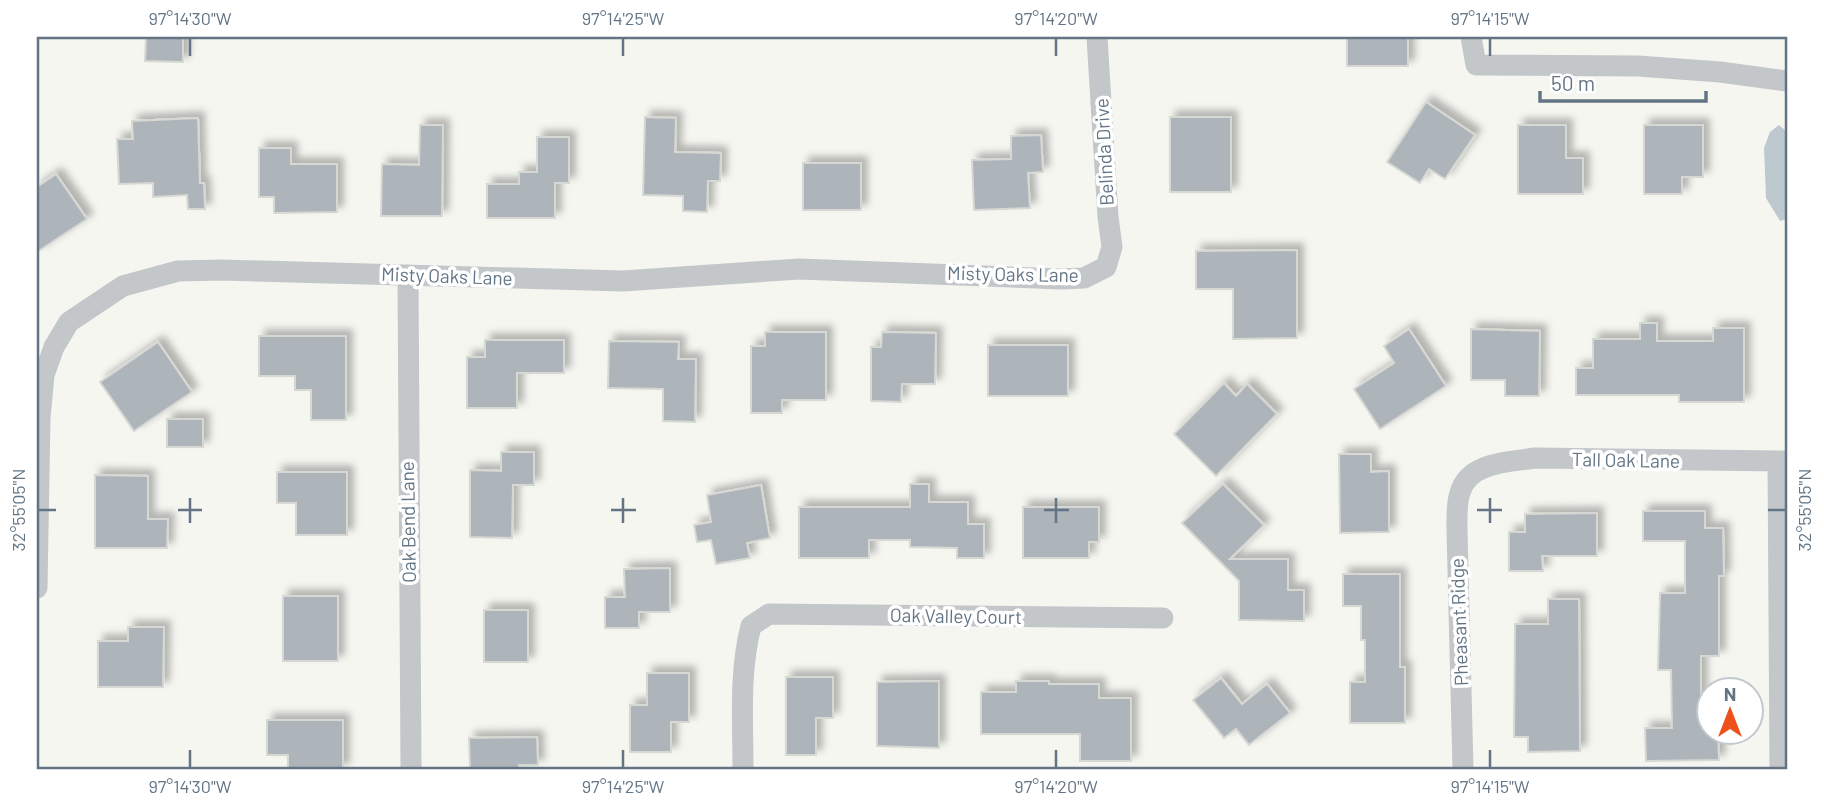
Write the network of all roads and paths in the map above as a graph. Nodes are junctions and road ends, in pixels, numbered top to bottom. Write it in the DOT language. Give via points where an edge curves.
graph roads {
  1 [pos="1097,37"];
  2 [pos="1471,37"];
  3 [pos="1787,81"];
  4 [pos="1106,267"];
  5 [pos="408,275"];
  6 [pos="1783,462"];
  7 [pos="1469,477"];
  8 [pos="37,588"];
  9 [pos="1163,618"];
  10 [pos="411,769"];
  11 [pos="743,769"];
  12 [pos="1463,769"];
  13 [pos="1780,769"];
  1 -- 4 [label="street, Belinda Drive" via="1112,247"];
  2 -- 3 [label="street" via="1476,65 1638,66"];
  4 -- 5 [label="street, Misty Oaks Lane" via="1084,278 1061,279 799,269 623,281"];
  5 -- 8 [label="street, Misty Oaks Lane" via="178,271 123,286 69,322 44,375"];
  5 -- 10 [label="street, Oak Bend Lane"];
  6 -- 7 [label="street, Tall Oak Lane" via="1535,458 1497,464"];
  6 -- 13 [label="street"];
  7 -- 12 [label="street, Pheasant Ridge" via="1459,495 1457,531"];
  9 -- 11 [label="street, Oak Valley Court" via="769,614 751,626 743,685"];
}
